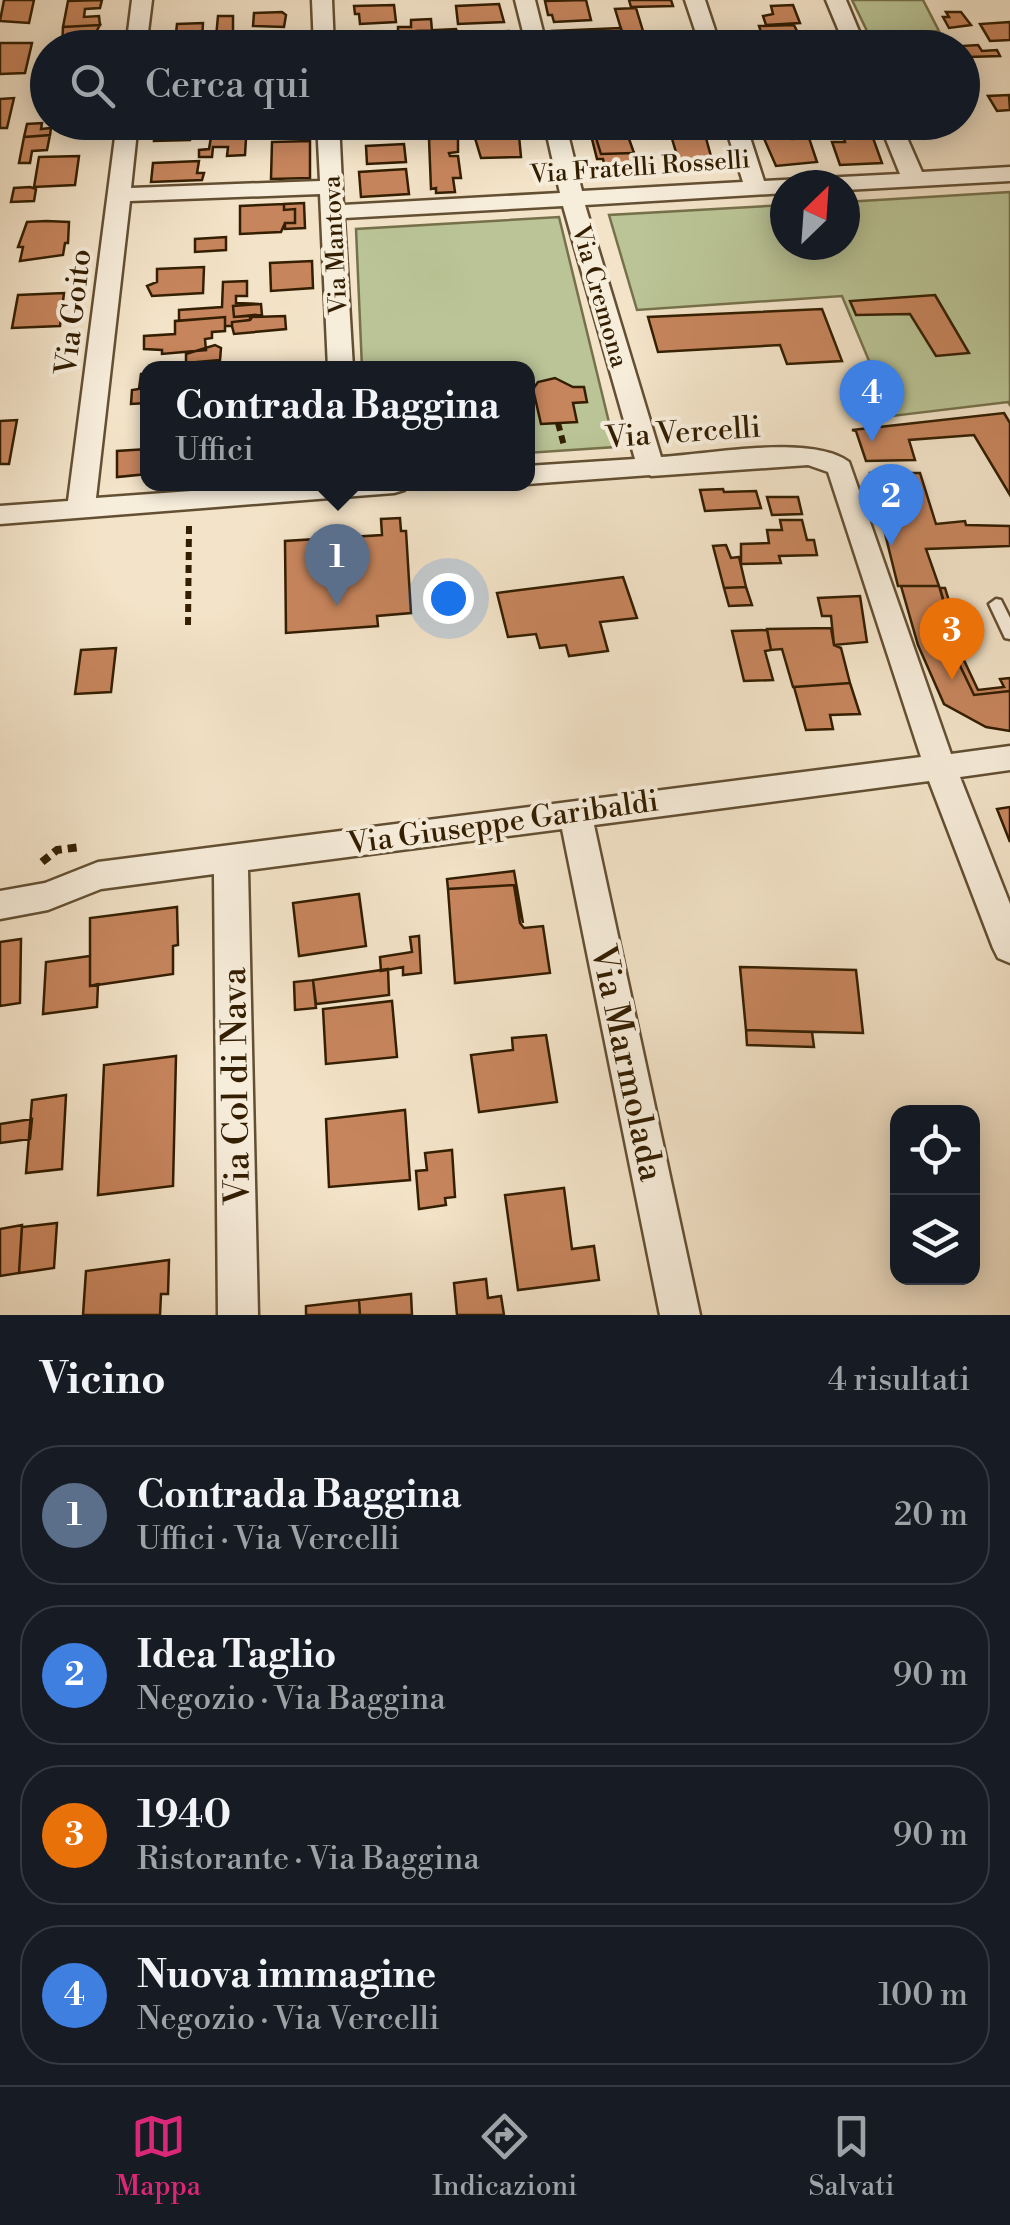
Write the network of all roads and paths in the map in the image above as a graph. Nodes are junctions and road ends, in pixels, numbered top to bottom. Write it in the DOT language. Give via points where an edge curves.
graph roads {
  1 [pos="142,0"];
  2 [pos="322,0"];
  3 [pos="526,0"];
  4 [pos="696,0"];
  5 [pos="836,0"];
  6 [pos="138,30"];
  7 [pos="323,30"];
  8 [pos="532,30"];
  9 [pos="705,30"];
  10 [pos="848,30"];
  11 [pos="126,140"];
  12 [pos="329,140"];
  13 [pos="558,140"];
  14 [pos="740,140"];
  15 [pos="897,140"];
  16 [pos="1010,174"];
  17 [pos="913,178"];
  18 [pos="332,186"];
  19 [pos="754,186"];
  20 [pos="120,195"];
  21 [pos="572,198"];
  22 [pos="333,212"];
  23 [pos="340,361"];
  24 [pos="652,468"];
  25 [pos="535,475"];
  26 [pos="282,491"];
  27 [pos="189,500"];
  28 [pos="81,509"];
  29 [pos="0,515"];
  30 [pos="996,604"];
  31 [pos="188,625"];
  32 [pos="1010,634"];
  33 [pos="1010,758"];
  34 [pos="942,766"];
  35 [pos="576,812"];
  36 [pos="231,857"];
  37 [pos="0,904"];
  38 [pos="1010,948"];
  39 [pos="238,1315"];
  40 [pos="680,1315"];
  1 -- 6 [label="street"];
  2 -- 7 [label="street"];
  3 -- 8 [label="street"];
  4 -- 9 [label="street"];
  5 -- 10 [label="street"];
  11 -- 20 [label="street, Via Goito"];
  12 -- 18 [label="street, Via Mantova"];
  13 -- 21 [label="street, Via Cremona"];
  14 -- 19 [label="street"];
  15 -- 17 [label="street"];
  16 -- 17 [label="street, Via Fratelli Rosselli"];
  17 -- 19 [label="street, Via Fratelli Rosselli"];
  18 -- 20 [label="street"];
  18 -- 22 [label="street, Via Mantova"];
  19 -- 21 [label="street, Via Fratelli Rosselli"];
  20 -- 28 [label="street, Via Goito"];
  21 -- 22 [label="street, Via Fratelli Rosselli"];
  21 -- 24 [label="street, Via Cremona"];
  22 -- 23 [label="street, Via Mantova"];
  24 -- 25 [label="street, Via Vercelli"];
  24 -- 34 [label="street, Via Vercelli" via="808,456 840,468"];
  26 -- 27 [label="street"];
  27 -- 28 [label="street"];
  27 -- 31 [label="path"];
  28 -- 29 [label="street"];
  30 -- 32 [label="lane"];
  33 -- 34 [label="street, Via Giuseppe Garibaldi"];
  34 -- 35 [label="street, Via Giuseppe Garibaldi"];
  34 -- 38 [label="street"];
  35 -- 36 [label="street, Via Giuseppe Garibaldi"];
  35 -- 40 [label="street, Via Marmolada"];
  36 -- 37 [label="street, Via Giuseppe Garibaldi" via="98,876 48,896"];
  36 -- 39 [label="street, Via Col di Nava"];
}
